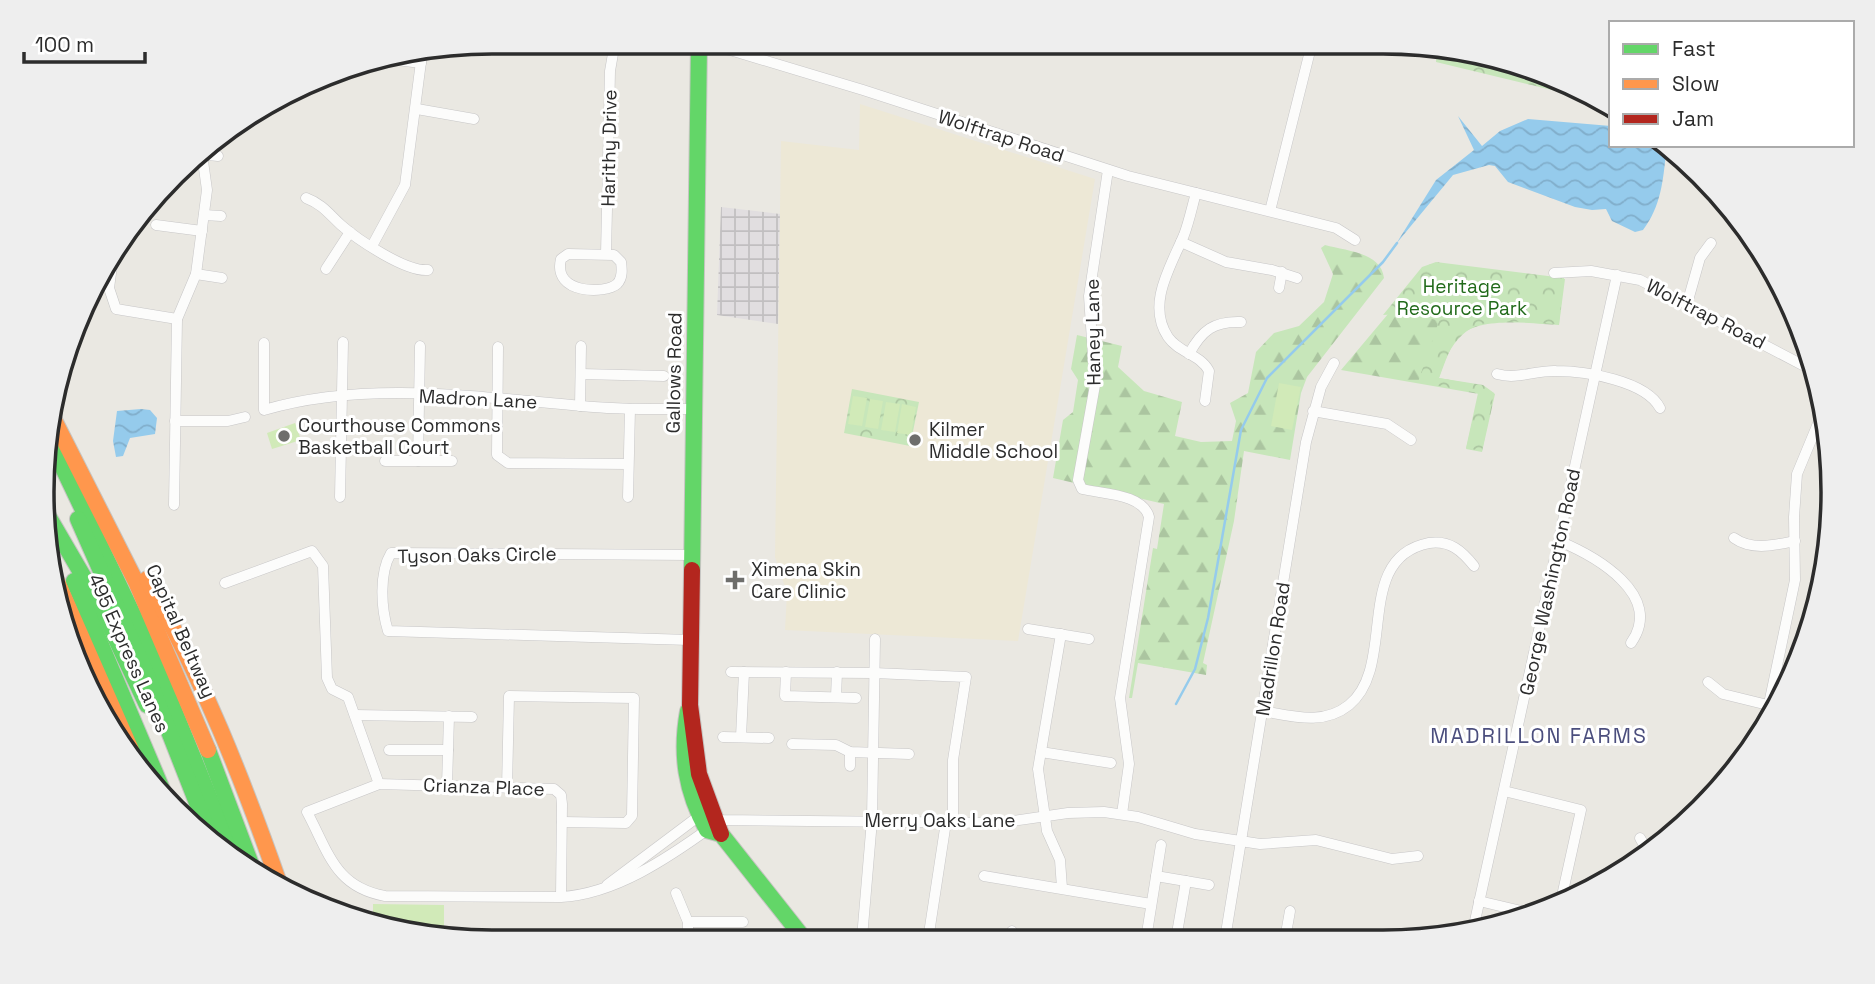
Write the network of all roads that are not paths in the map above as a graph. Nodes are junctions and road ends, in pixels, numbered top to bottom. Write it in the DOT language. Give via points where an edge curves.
graph roads {
  1 [pos="613,54"];
  2 [pos="699,54"];
  3 [pos="737,54"];
  4 [pos="1309,54"];
  5 [pos="422,60"];
  6 [pos="417,109"];
  7 [pos="474,119"];
  8 [pos="213,155"];
  9 [pos="218,156"];
  10 [pos="203,163"];
  11 [pos="1108,170"];
  12 [pos="1196,193"];
  13 [pos="306,198"];
  14 [pos="1270,211"];
  15 [pos="204,215"];
  16 [pos="221,216"];
  17 [pos="156,225"];
  18 [pos="202,231"];
  19 [pos="350,232"];
  20 [pos="1355,240"];
  21 [pos="1181,242"];
  22 [pos="1711,243"];
  23 [pos="372,246"];
  24 [pos="606,254"];
  25 [pos="326,269"];
  26 [pos="428,270"];
  27 [pos="1282,272"];
  28 [pos="1554,273"];
  29 [pos="196,274"];
  30 [pos="1617,275"];
  31 [pos="110,278"];
  32 [pos="222,278"];
  33 [pos="1297,278"];
  34 [pos="1279,288"];
  35 [pos="1687,304"];
  36 [pos="177,319"];
  37 [pos="1241,322"];
  38 [pos="343,342"];
  39 [pos="264,343"];
  40 [pos="420,346"];
  41 [pos="580,346"];
  42 [pos="498,347"];
  43 [pos="1189,354"];
  44 [pos="1334,363"];
  45 [pos="1802,365"];
  46 [pos="581,374"];
  47 [pos="1497,374"];
  48 [pos="664,376"];
  49 [pos="1595,376"];
  50 [pos="342,395"];
  51 [pos="419,395"];
  52 [pos="497,397"];
  53 [pos="1205,401"];
  54 [pos="580,406"];
  55 [pos="1660,408"];
  56 [pos="694,409"];
  57 [pos="630,410"];
  58 [pos="1313,411"];
  59 [pos="245,416"];
  60 [pos="175,421"];
  61 [pos="59,429"];
  62 [pos="1816,429"];
  63 [pos="1411,440"];
  64 [pos="56,453"];
  65 [pos="74,455"];
  66 [pos="385,461"];
  67 [pos="418,461"];
  68 [pos="452,461"];
  69 [pos="628,464"];
  70 [pos="55,467"];
  71 [pos="340,497"];
  72 [pos="628,497"];
  73 [pos="174,505"];
  74 [pos="56,530"];
  75 [pos="1734,538"];
  76 [pos="1559,541"];
  77 [pos="1795,541"];
  78 [pos="57,544"];
  79 [pos="692,555"];
  80 [pos="1474,565"];
  81 [pos="225,583"];
  82 [pos="72,616"];
  83 [pos="1028,629"];
  84 [pos="1061,634"];
  85 [pos="875,639"];
  86 [pos="1089,639"];
  87 [pos="690,640"];
  88 [pos="1631,643"];
  89 [pos="731,672"];
  90 [pos="744,672"];
  91 [pos="786,672"];
  92 [pos="837,672"];
  93 [pos="874,673"];
  94 [pos="1708,682"];
  95 [pos="1776,686"];
  96 [pos="836,697"];
  97 [pos="856,698"];
  98 [pos="1765,705"];
  99 [pos="1262,711"];
  100 [pos="355,715"];
  101 [pos="116,716"];
  102 [pos="449,716"];
  103 [pos="472,717"];
  104 [pos="723,737"];
  105 [pos="741,737"];
  106 [pos="769,738"];
  107 [pos="792,744"];
  108 [pos="389,750"];
  109 [pos="448,750"];
  110 [pos="850,752"];
  111 [pos="1041,752"];
  112 [pos="873,753"];
  113 [pos="909,754"];
  114 [pos="1111,763"];
  115 [pos="850,766"];
  116 [pos="154,770"];
  117 [pos="379,784"];
  118 [pos="447,786"];
  119 [pos="508,788"];
  120 [pos="1504,791"];
  121 [pos="188,807"];
  122 [pos="1122,814"];
  123 [pos="1044,817"];
  124 [pos="872,820"];
  125 [pos="205,822"];
  126 [pos="562,822"];
  127 [pos="949,822"];
  128 [pos="712,825"];
  129 [pos="1640,838"];
  130 [pos="226,839"];
  131 [pos="1241,841"];
  132 [pos="1643,843"];
  133 [pos="1161,845"];
  134 [pos="249,856"];
  135 [pos="1418,856"];
  136 [pos="275,872"];
  137 [pos="984,876"];
  138 [pos="1156,877"];
  139 [pos="1186,881"];
  140 [pos="607,885"];
  141 [pos="1209,885"];
  142 [pos="1062,888"];
  143 [pos="1563,891"];
  144 [pos="676,894"];
  145 [pos="561,898"];
  146 [pos="1479,901"];
  147 [pos="1151,904"];
  148 [pos="1515,910"];
  149 [pos="1290,911"];
  150 [pos="1475,919"];
  151 [pos="688,922"];
  152 [pos="743,922"];
  153 [pos="688,930"];
  154 [pos="797,930"];
  155 [pos="863,930"];
  156 [pos="930,930"];
  157 [pos="1147,930"];
  158 [pos="1177,930"];
  159 [pos="1226,930"];
  160 [pos="1287,930"];
  1 -- 24 [label="street, Harithy Drive"];
  2 -- 56 [label="main road, Gallows Road"];
  3 -- 11 [label="street, Wolftrap Road"];
  4 -- 14 [label="street"];
  5 -- 6 [label="street"];
  6 -- 7 [label="street"];
  6 -- 23 [label="street" via="405,185"];
  8 -- 9 [label="street"];
  10 -- 15 [label="street" via="207,190"];
  11 -- 12 [label="street, Wolftrap Road"];
  11 -- 122 [label="street, Haney Lane" via="1089,296 1095,386 1077,480 1082,489 1139,502 1147,508 1148,527 1120,698 1129,764"];
  12 -- 14 [label="street, Wolftrap Road"];
  12 -- 21 [label="street"];
  13 -- 19 [label="street" via="324,207"];
  14 -- 20 [label="street, Wolftrap Road" via="1340,230"];
  15 -- 16 [label="street"];
  15 -- 18 [label="street"];
  17 -- 18 [label="street"];
  18 -- 29 [label="street"];
  19 -- 23 [label="street"];
  19 -- 25 [label="street"];
  21 -- 27 [label="street" via="1226,262"];
  21 -- 43 [label="street" via="1166,271 1160,309 1166,334"];
  22 -- 35 [label="street" via="1700,258"];
  23 -- 26 [label="street" via="408,268"];
  24 -- 24 [label="street" via="621,262 618,283 608,288 569,286 561,279 561,259 568,254"];
  27 -- 33 [label="street"];
  27 -- 34 [label="street"];
  28 -- 30 [label="street, Wolftrap Road" via="1581,270"];
  29 -- 32 [label="street"];
  29 -- 36 [label="street"];
  30 -- 35 [label="street, Wolftrap Road" via="1640,280"];
  30 -- 49 [label="street, George Washington Road"];
  31 -- 36 [label="street" via="116,309"];
  35 -- 45 [label="street, Wolftrap Road"];
  36 -- 60 [label="street"];
  37 -- 43 [label="street" via="1226,321 1208,328"];
  38 -- 50 [label="street"];
  39 -- 50 [label="street, Madron Lane" via="264,410 302,399"];
  40 -- 51 [label="street"];
  41 -- 46 [label="street"];
  42 -- 52 [label="street"];
  43 -- 53 [label="street" via="1209,371"];
  44 -- 58 [label="street, Madrillon Road"];
  46 -- 48 [label="street"];
  46 -- 54 [label="street"];
  47 -- 49 [label="street" via="1556,370"];
  49 -- 55 [label="street" via="1642,389"];
  49 -- 76 [label="street, George Washington Road"];
  50 -- 51 [label="street, Madron Lane"];
  50 -- 71 [label="street"];
  51 -- 52 [label="street, Madron Lane"];
  51 -- 67 [label="street"];
  52 -- 54 [label="street, Madron Lane"];
  52 -- 69 [label="street" via="497,454 508,463"];
  54 -- 57 [label="street, Madron Lane"];
  56 -- 57 [label="street, Madron Lane"];
  56 -- 79 [label="main road, Gallows Road"];
  57 -- 69 [label="street"];
  58 -- 63 [label="street" via="1387,424"];
  58 -- 99 [label="street, Madrillon Road"];
  59 -- 60 [label="street" via="228,421"];
  60 -- 73 [label="street"];
  61 -- 65 [label="main road, Capital Beltway"];
  62 -- 77 [label="street" via="1797,474"];
  64 -- 130 [label="main road, 495 Express Lanes" via="159,665"];
  65 -- 134 [label="main road, Capital Beltway" via="170,654"];
  65 -- 136 [label="main road" via="172,622 223,733"];
  66 -- 67 [label="street"];
  67 -- 68 [label="street"];
  69 -- 72 [label="street"];
  70 -- 125 [label="main road" via="146,673"];
  74 -- 121 [label="main road" via="126,659"];
  75 -- 77 [label="street" via="1755,546"];
  76 -- 88 [label="street" via="1591,555 1624,582 1640,615"];
  76 -- 120 [label="street, George Washington Road"];
  77 -- 95 [label="street" via="1796,580"];
  78 -- 116 [label="main road, 495 Express Lanes"];
  79 -- 87 [label="main road, Gallows Road"];
  79 -- 87 [label="street, Tyson Oaks Circle" via="391,553 384,565 388,631"];
  80 -- 99 [label="street" via="1447,543 1426,544 1408,552 1384,584 1369,674 1351,703 1320,718"];
  81 -- 100 [label="street" via="312,551 323,566 327,678 332,689 348,697"];
  82 -- 101 [label="main road"];
  83 -- 84 [label="street"];
  84 -- 86 [label="street"];
  84 -- 111 [label="street"];
  85 -- 93 [label="street"];
  87 -- 128 [label="main road, Gallows Road" via="690,705 699,774"];
  89 -- 90 [label="street"];
  90 -- 91 [label="street"];
  90 -- 105 [label="street"];
  91 -- 92 [label="street"];
  91 -- 96 [label="street" via="785,696"];
  92 -- 93 [label="street"];
  92 -- 96 [label="street"];
  93 -- 112 [label="street"];
  93 -- 127 [label="street" via="966,677"];
  94 -- 98 [label="street" via="1723,694"];
  96 -- 97 [label="street"];
  99 -- 131 [label="street, Madrillon Road"];
  100 -- 102 [label="street"];
  100 -- 117 [label="street"];
  102 -- 103 [label="street"];
  102 -- 109 [label="street"];
  104 -- 105 [label="street"];
  105 -- 106 [label="street"];
  107 -- 110 [label="street" via="836,744"];
  108 -- 109 [label="street"];
  109 -- 118 [label="street"];
  110 -- 112 [label="street"];
  110 -- 115 [label="street"];
  111 -- 114 [label="street"];
  111 -- 123 [label="street" via="1038,781"];
  112 -- 113 [label="street"];
  112 -- 124 [label="street"];
  117 -- 118 [label="street, Crianza Place"];
  117 -- 145 [label="street, Crianza Place" via="307,812 336,867 362,892"];
  118 -- 119 [label="street, Crianza Place"];
  119 -- 126 [label="street, Crianza Place" via="557,792"];
  119 -- 126 [label="street" via="509,696 634,698 632,816 626,823"];
  120 -- 143 [label="street" via="1581,810"];
  120 -- 146 [label="street, George Washington Road"];
  122 -- 123 [label="street, Merry Oaks Lane" via="1082,812"];
  122 -- 131 [label="street, Merry Oaks Lane"];
  123 -- 127 [label="street, Merry Oaks Lane" via="1013,823"];
  123 -- 142 [label="street" via="1049,841 1060,860"];
  124 -- 127 [label="street, Merry Oaks Lane"];
  124 -- 128 [label="street, Merry Oaks Lane"];
  124 -- 155 [label="street"];
  126 -- 145 [label="street, Crianza Place"];
  127 -- 156 [label="street"];
  128 -- 140 [label="street"];
  128 -- 140 [label="street" via="633,877"];
  128 -- 154 [label="main road, Gallows Road"];
  129 -- 132 [label="street"];
  131 -- 135 [label="street, Merry Oaks Lane" via="1316,840 1392,859"];
  131 -- 159 [label="street, Madrillon Road"];
  133 -- 138 [label="street"];
  137 -- 142 [label="street"];
  138 -- 139 [label="street"];
  138 -- 147 [label="street"];
  139 -- 141 [label="street"];
  139 -- 158 [label="street"];
  140 -- 145 [label="street"];
  142 -- 147 [label="street"];
  144 -- 151 [label="street"];
  146 -- 148 [label="street"];
  146 -- 150 [label="street, George Washington Road"];
  147 -- 157 [label="street"];
  149 -- 160 [label="street"];
  151 -- 152 [label="street"];
  151 -- 153 [label="street"];
}
